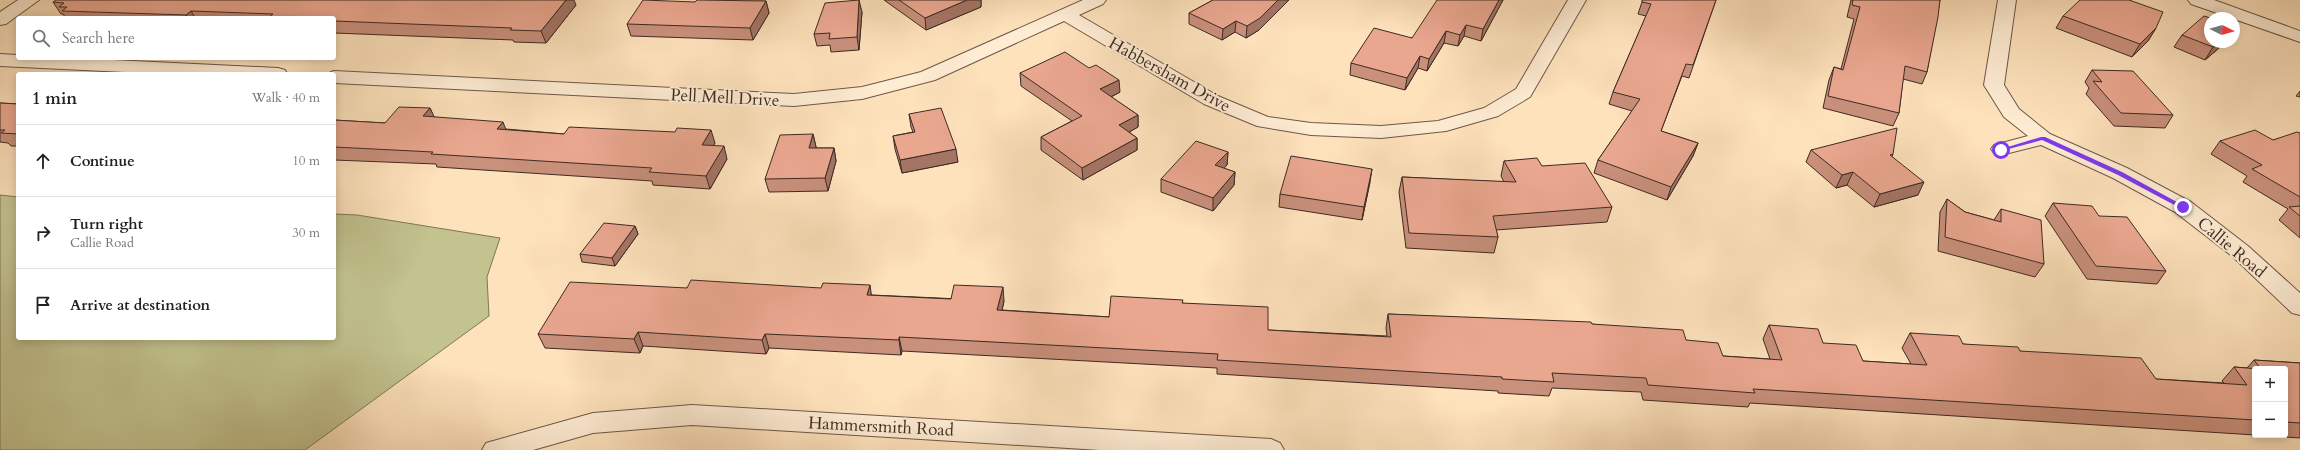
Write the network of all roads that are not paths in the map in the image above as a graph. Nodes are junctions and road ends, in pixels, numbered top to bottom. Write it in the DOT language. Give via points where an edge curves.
graph roads {
  1 [pos="30,0"];
  2 [pos="1097,0"];
  3 [pos="1577,0"];
  4 [pos="2007,0"];
  5 [pos="2197,0"];
  6 [pos="1066,15"];
  7 [pos="0,20"];
  8 [pos="2300,37"];
  9 [pos="0,60"];
  10 [pos="238,72"];
  11 [pos="336,77"];
  12 [pos="2043,138"];
  13 [pos="2001,150"];
  14 [pos="2300,307"];
  15 [pos="1041,443"];
  16 [pos="494,450"];
  17 [pos="1271,450"];
  1 -- 7 [label="street"];
  2 -- 6 [label="street, Pell Mell Drive"];
  3 -- 6 [label="street, Habbersham Drive" via="1522,93 1491,112 1439,127 1381,132 1311,129 1264,122 1211,100"];
  4 -- 12 [label="street, Callie Road" via="1994,85 2011,114"];
  5 -- 8 [label="street"];
  6 -- 11 [label="street, Pell Mell Drive" via="928,76 862,93 794,100"];
  9 -- 10 [label="street"];
  12 -- 13 [label="street"];
  12 -- 14 [label="street, Callie Road" via="2120,173 2183,207 2240,251"];
  15 -- 16 [label="street, Hammersmith Road" via="692,415 593,423"];
  15 -- 17 [label="street, Hammersmith Road"];
}
